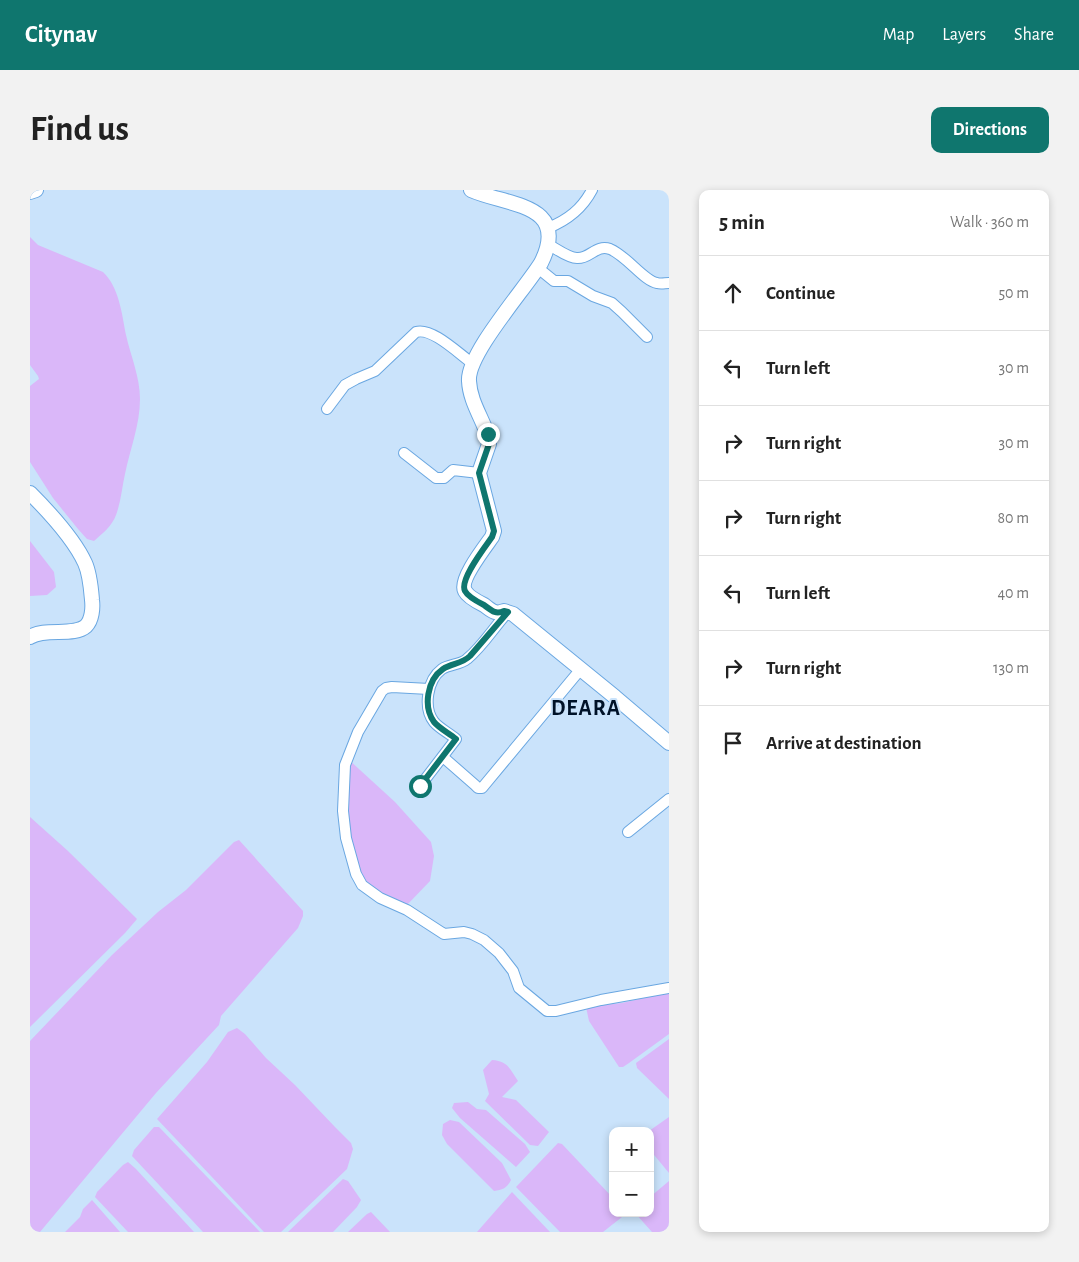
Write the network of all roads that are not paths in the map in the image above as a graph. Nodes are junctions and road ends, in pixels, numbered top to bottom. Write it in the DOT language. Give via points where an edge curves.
graph roads {
  1 [pos="36,190"];
  2 [pos="471,190"];
  3 [pos="592,190"];
  4 [pos="30,192"];
  5 [pos="548,228"];
  6 [pos="549,245"];
  7 [pos="538,268"];
  8 [pos="669,284"];
  9 [pos="647,337"];
  10 [pos="472,363"];
  11 [pos="327,409"];
  12 [pos="404,453"];
  13 [pos="479,473"];
  14 [pos="30,493"];
  15 [pos="508,612"];
  16 [pos="30,637"];
  17 [pos="580,670"];
  18 [pos="429,690"];
  19 [pos="669,743"];
  20 [pos="443,757"];
  21 [pos="420,786"];
  22 [pos="669,799"];
  23 [pos="628,832"];
  24 [pos="669,988"];
  1 -- 4 [label="main road"];
  2 -- 5 [label="main road" via="529,208"];
  3 -- 5 [label="street" via="577,211"];
  5 -- 6 [label="main road"];
  6 -- 7 [label="main road"];
  6 -- 8 [label="street" via="577,258 599,248 610,250 627,259 651,281"];
  7 -- 9 [label="street" via="554,281 568,281 612,303"];
  7 -- 10 [label="main road"];
  10 -- 11 [label="street" via="422,330 375,371 345,385"];
  10 -- 13 [label="main road" via="468,380 489,439"];
  12 -- 13 [label="street" via="436,478 444,478 453,470"];
  13 -- 15 [label="main road" via="494,531 464,583 465,591 494,612"];
  14 -- 16 [label="main road" via="78,551 88,574 92,604 89,622 81,629 44,632"];
  15 -- 17 [label="main road"];
  15 -- 18 [label="street" via="465,661 442,670"];
  17 -- 19 [label="main road"];
  17 -- 20 [label="street" via="482,788"];
  18 -- 20 [label="street" via="428,704 433,721 456,739"];
  18 -- 24 [label="street" via="392,687 382,691 358,732 344,765 342,811 346,838 362,885 444,934 464,932 484,940 513,971 519,988 547,1011"];
  20 -- 21 [label="street"];
  22 -- 23 [label="street"];
}
